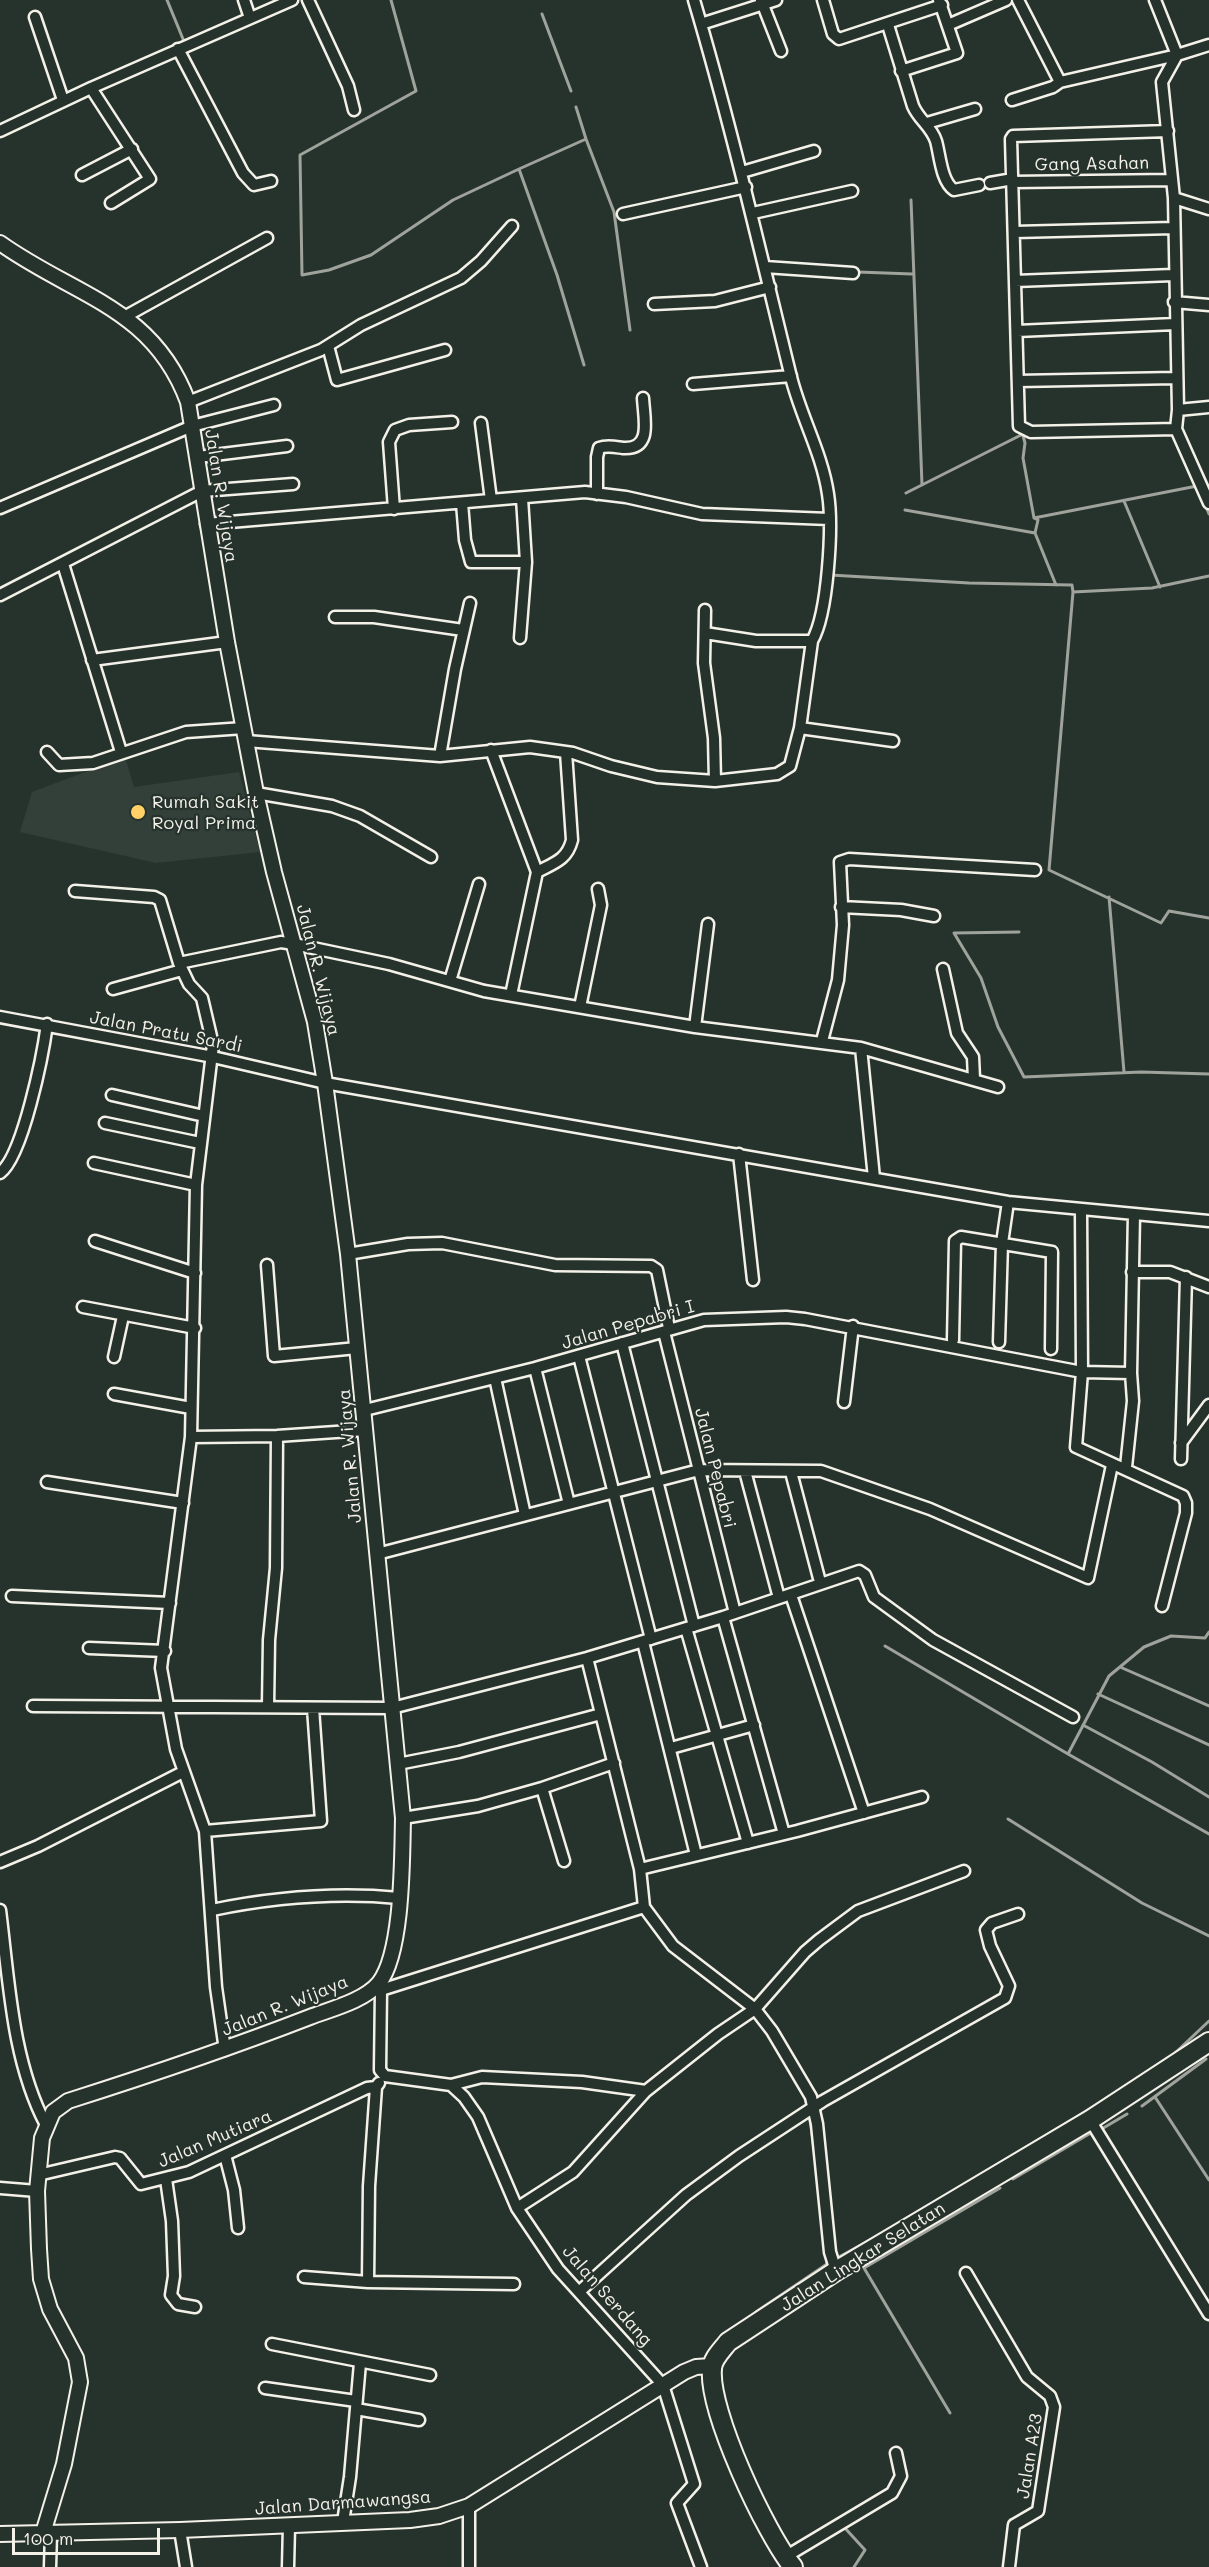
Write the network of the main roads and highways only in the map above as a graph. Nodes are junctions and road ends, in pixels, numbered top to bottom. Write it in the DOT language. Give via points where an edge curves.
graph roads {
  1 [pos="1209,2042"];
  2 [pos="789,2562"];
  1 -- 2 [label="highway, Jalan Lingkar Selatan" via="1090,2120 836,2271 728,2342 712,2366 715,2401 732,2447"];
}
